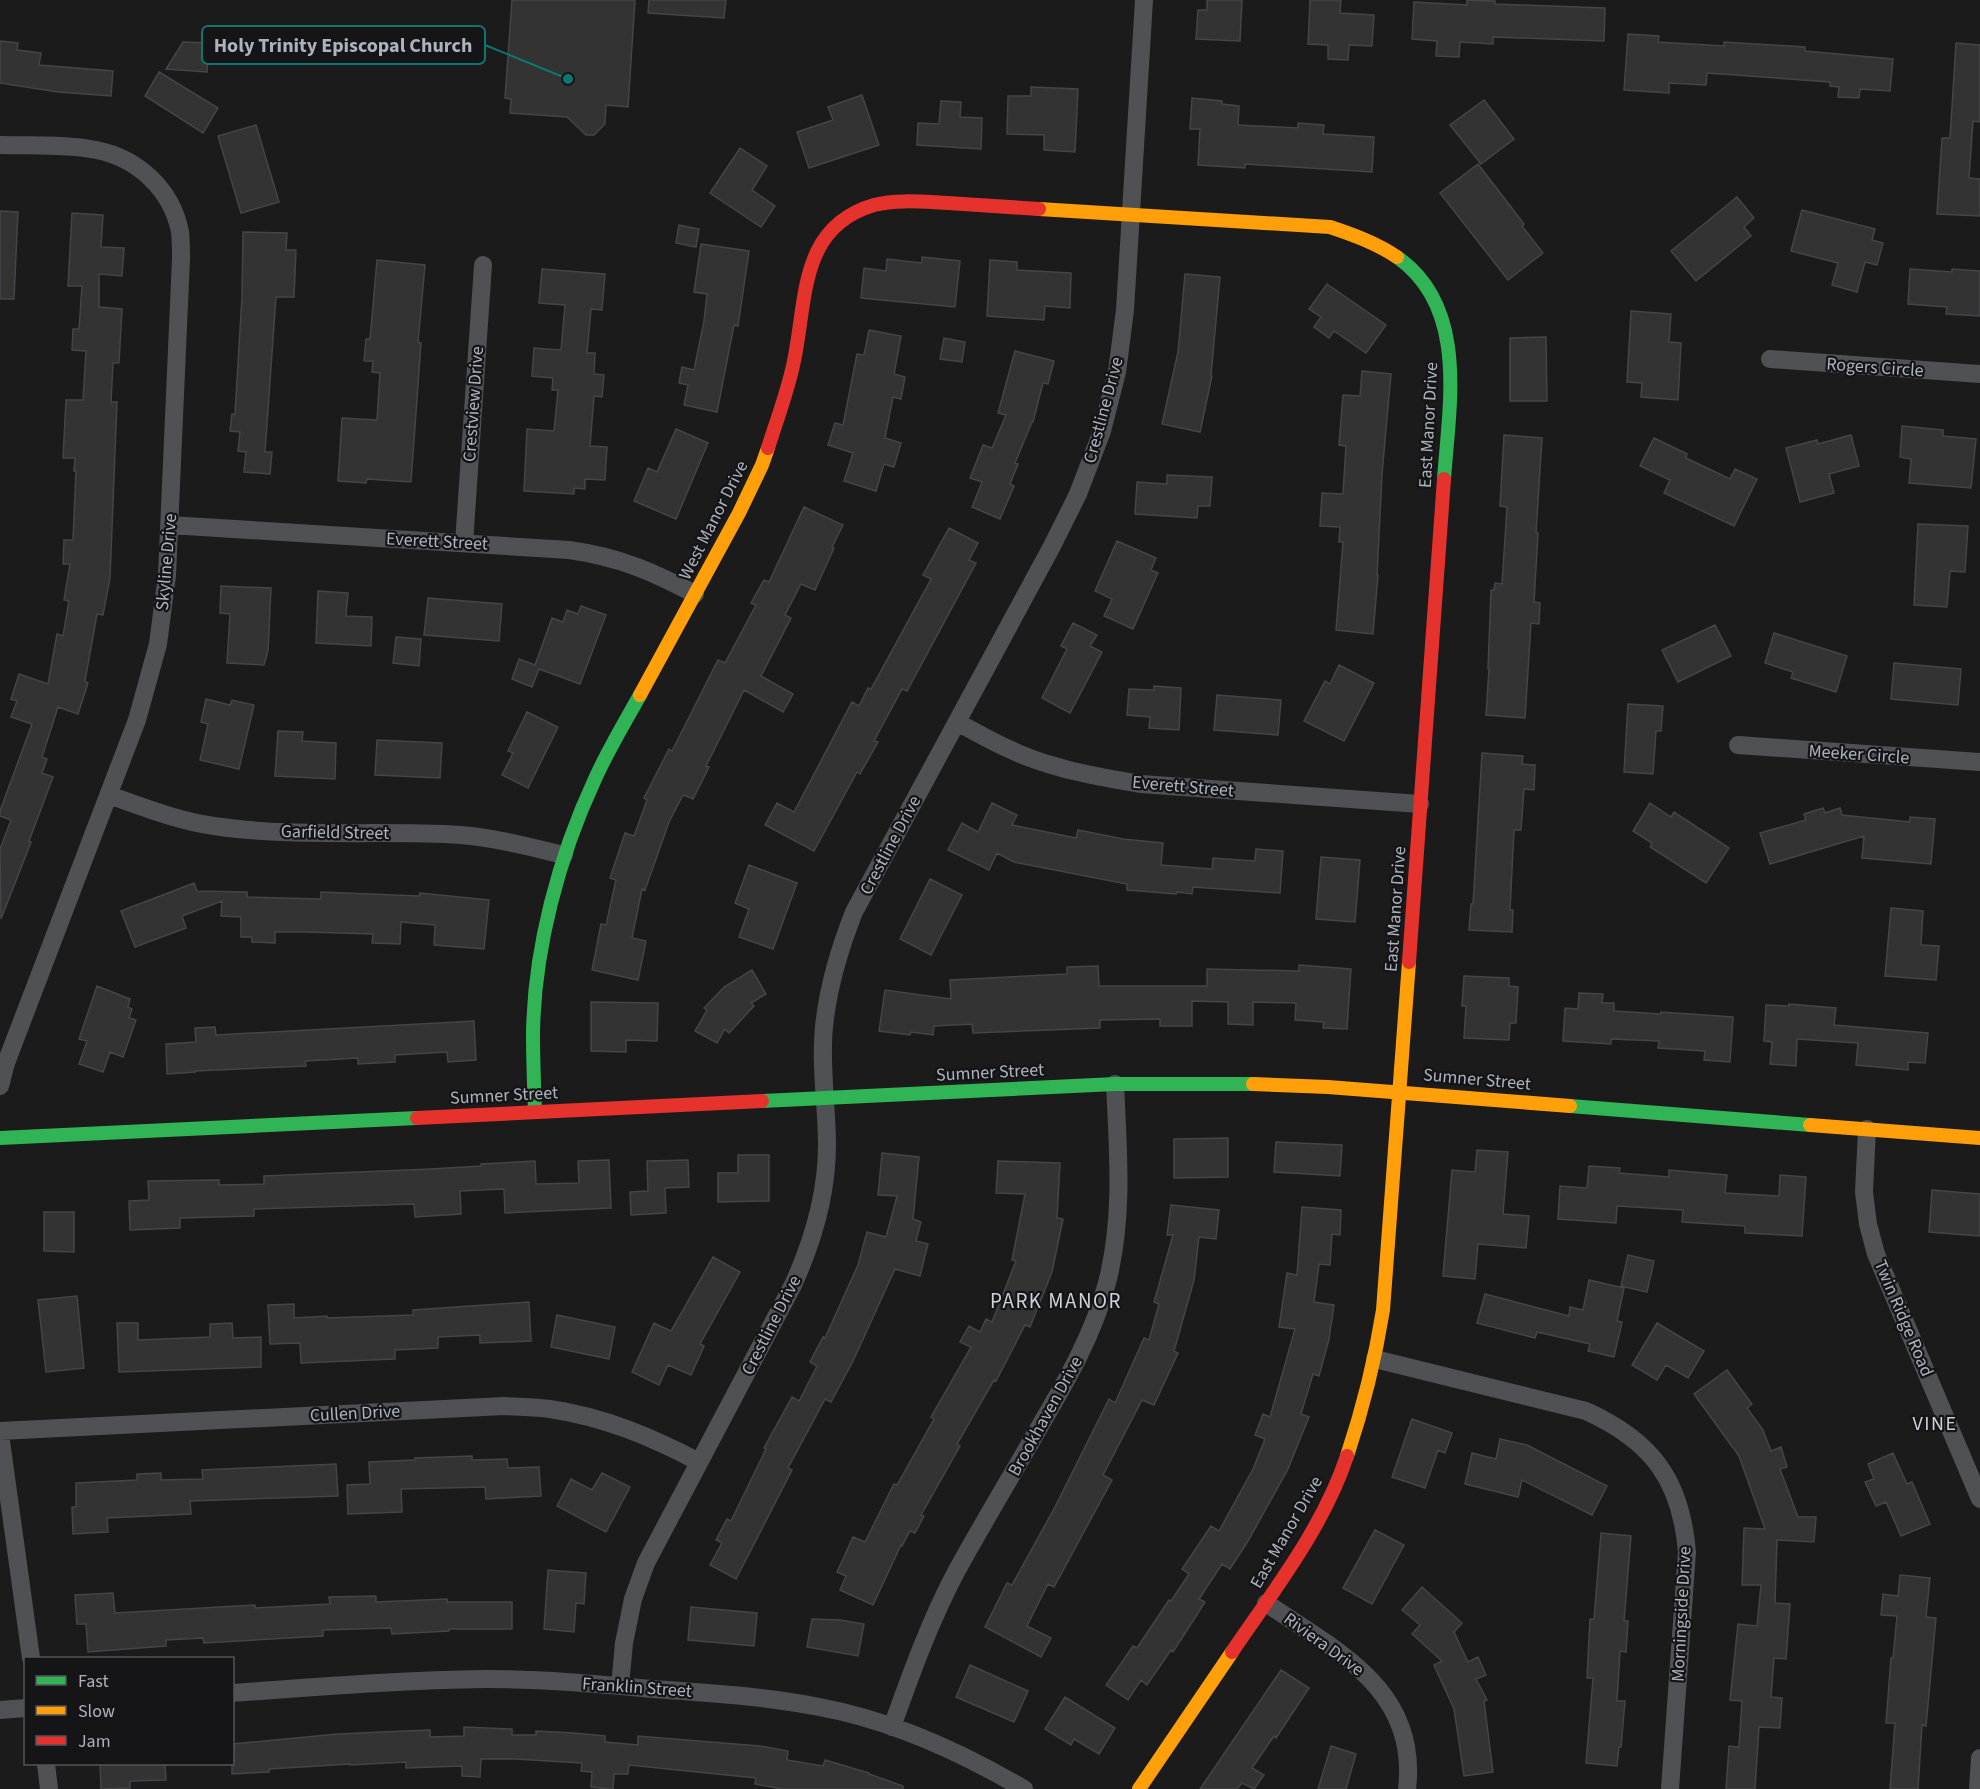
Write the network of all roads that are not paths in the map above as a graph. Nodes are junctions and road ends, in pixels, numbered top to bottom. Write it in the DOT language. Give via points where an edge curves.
graph roads {
  1 [pos="1144,0"];
  2 [pos="0,145"];
  3 [pos="1131,214"];
  4 [pos="483,265"];
  5 [pos="1770,359"];
  6 [pos="1980,374"];
  7 [pos="170,525"];
  8 [pos="464,543"];
  9 [pos="695,594"];
  10 [pos="957,722"];
  11 [pos="1738,745"];
  12 [pos="1980,762"];
  13 [pos="109,795"];
  14 [pos="1420,804"];
  15 [pos="564,855"];
  16 [pos="1115,1084"];
  17 [pos="0,1086"];
  18 [pos="1400,1091"];
  19 [pos="825,1098"];
  20 [pos="535,1112"];
  21 [pos="1867,1129"];
  22 [pos="0,1138"];
  23 [pos="1980,1138"];
  24 [pos="1375,1359"];
  25 [pos="0,1433"];
  26 [pos="699,1462"];
  27 [pos="1980,1499"];
  28 [pos="1266,1603"];
  29 [pos="31,1657"];
  30 [pos="620,1686"];
  31 [pos="234,1693"];
  32 [pos="24,1708"];
  33 [pos="0,1710"];
  34 [pos="892,1726"];
  35 [pos="1980,1758"];
  36 [pos="46,1765"];
  37 [pos="49,1789"];
  38 [pos="1024,1789"];
  39 [pos="1139,1789"];
  40 [pos="1407,1789"];
  41 [pos="1670,1789"];
  42 [pos="1978,1789"];
  1 -- 3 [label="street, Crestline Drive"];
  2 -- 7 [label="street, Skyline Drive" via="108,153 138,167 153,180 174,213 180,231 181,259"];
  3 -- 9 [label="street, West Manor Drive" via="911,201 875,204 834,228 821,243 809,269 789,385 772,439 740,513"];
  3 -- 10 [label="street, Crestline Drive" via="1117,372 1102,431 1078,494"];
  3 -- 14 [label="street, East Manor Drive" via="1330,227 1355,233 1401,259 1434,300 1446,330 1451,376"];
  4 -- 8 [label="street, Crestview Drive"];
  5 -- 6 [label="street, Rogers Circle"];
  7 -- 8 [label="street, Everett Street"];
  7 -- 13 [label="street, Skyline Drive" via="158,644 137,720"];
  8 -- 9 [label="street, Everett Street" via="607,556 659,575"];
  9 -- 15 [label="street, West Manor Drive" via="595,778"];
  10 -- 14 [label="street, Everett Street" via="1052,766 1097,777 1142,784"];
  10 -- 19 [label="street, Crestline Drive" via="854,912 839,950 824,1029"];
  11 -- 12 [label="street, Meeker Circle"];
  13 -- 15 [label="street, Garfield Street" via="161,814 213,826 259,831 462,835"];
  13 -- 17 [label="street, Skyline Drive"];
  14 -- 18 [label="street, East Manor Drive"];
  15 -- 20 [label="street, West Manor Drive" via="538,974 533,1033"];
  16 -- 18 [label="street, Sumner Street" via="1233,1083"];
  16 -- 19 [label="street, Sumner Street"];
  16 -- 34 [label="street, Brookhaven Drive" via="1119,1188 1116,1236 1107,1282 1092,1327 1072,1370 956,1573 925,1638"];
  18 -- 21 [label="street, Sumner Street"];
  18 -- 24 [label="street, East Manor Drive" via="1383,1310"];
  19 -- 20 [label="street, Sumner Street"];
  19 -- 26 [label="street, Crestline Drive" via="824,1185 803,1262"];
  20 -- 22 [label="street, Sumner Street"];
  21 -- 23 [label="street, Sumner Street"];
  21 -- 27 [label="street, Twin Ridge Road" via="1864,1192 1876,1254"];
  24 -- 28 [label="street, East Manor Drive" via="1344,1465 1321,1514"];
  24 -- 41 [label="street, Morningside Drive" via="1586,1411 1627,1433 1651,1455 1677,1501 1687,1552"];
  25 -- 26 [label="street, Cullen Drive" via="504,1406 550,1409 595,1418 632,1430"];
  25 -- 29 [label="street"];
  26 -- 30 [label="street, Crestline Drive" via="646,1563 633,1599"];
  28 -- 39 [label="street, East Manor Drive"];
  28 -- 40 [label="street, Riviera Drive" via="1357,1665 1388,1700 1407,1749"];
  30 -- 31 [label="street, Franklin Street" via="476,1679"];
  30 -- 34 [label="street, Franklin Street" via="763,1697 822,1707"];
  32 -- 33 [label="street"];
  34 -- 38 [label="street, Franklin Street" via="947,1748"];
  35 -- 42 [label="street"];
  36 -- 37 [label="street"];
}
